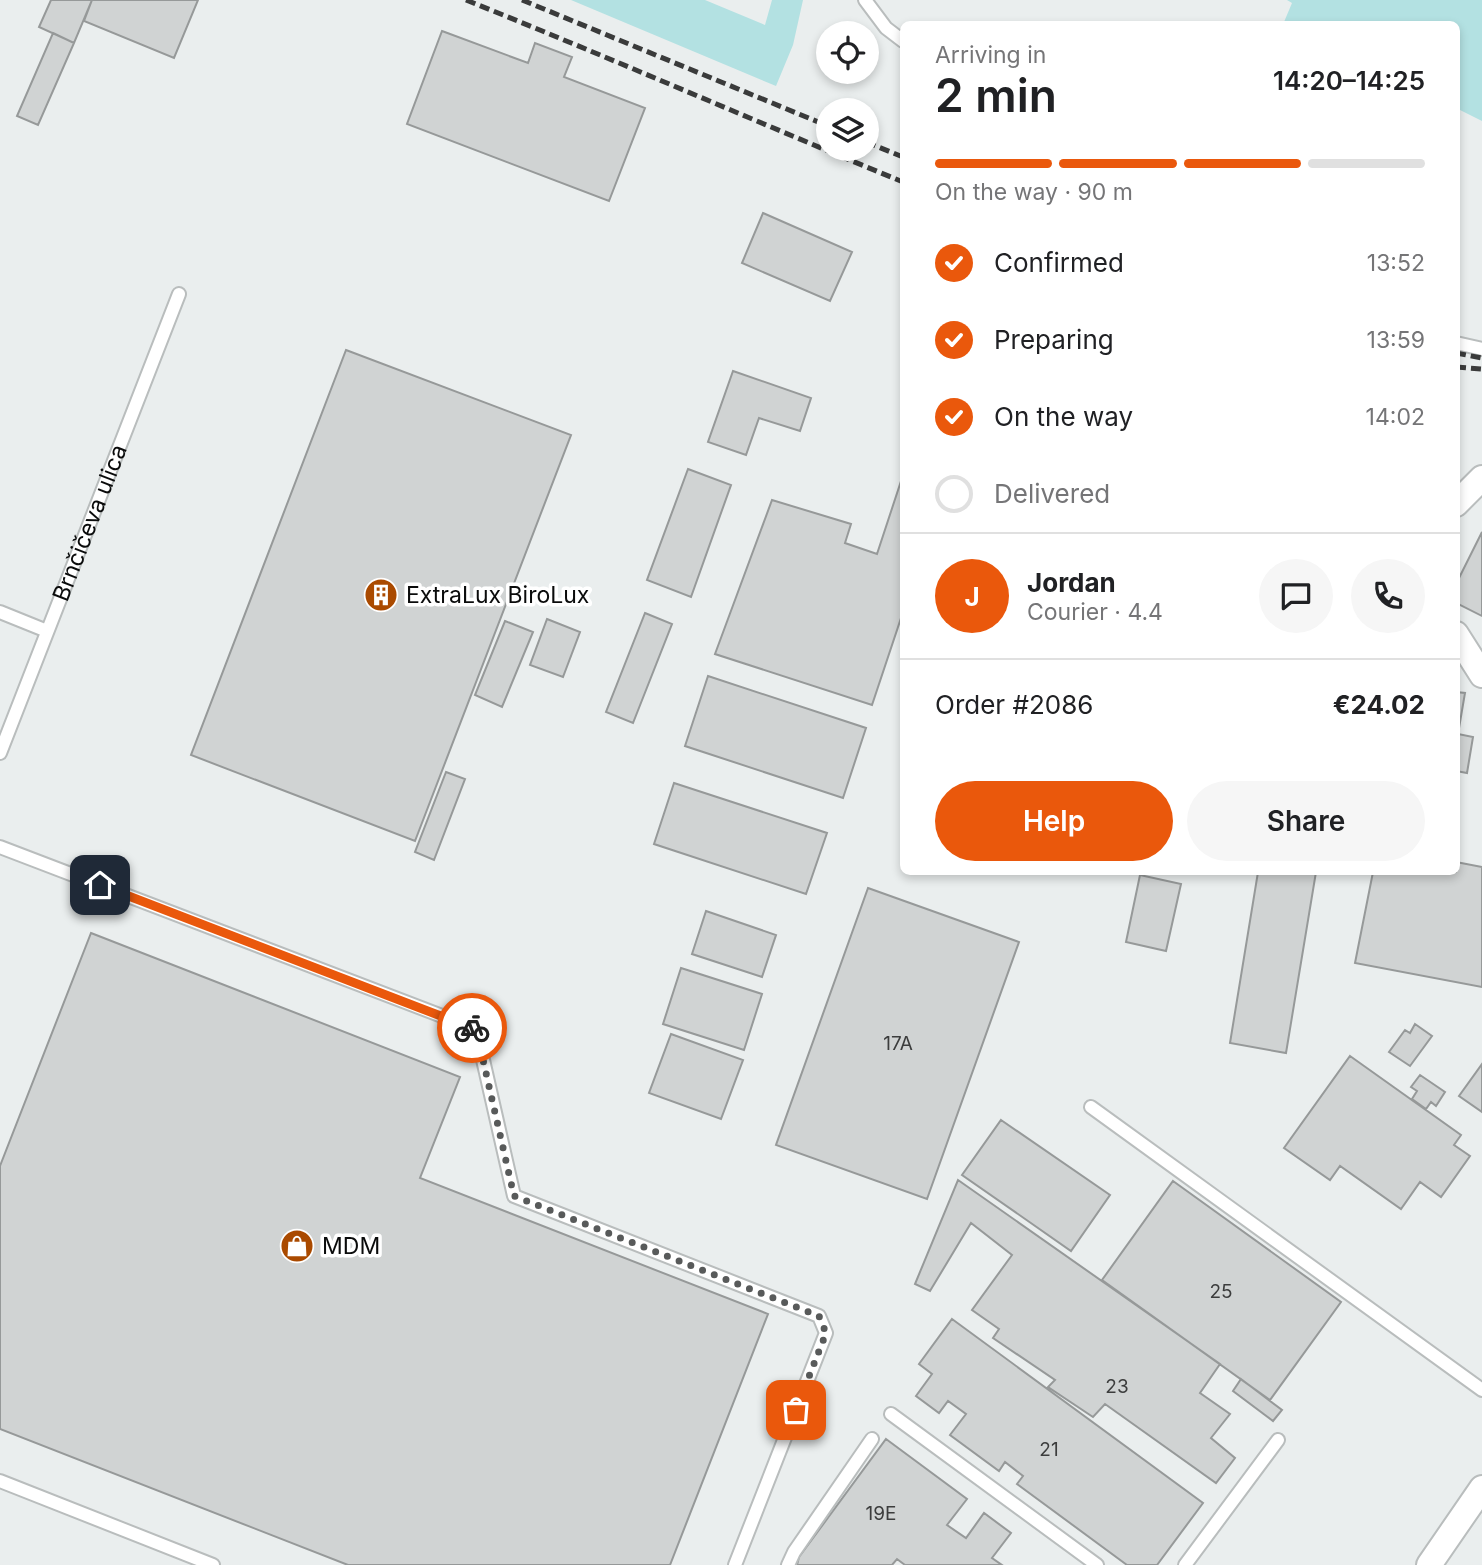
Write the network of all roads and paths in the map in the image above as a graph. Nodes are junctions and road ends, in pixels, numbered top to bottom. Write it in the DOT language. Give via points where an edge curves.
graph roads {
  1 [pos="865,0"];
  2 [pos="900,39"];
  3 [pos="179,294"];
  4 [pos="1460,344"];
  5 [pos="1482,349"];
  6 [pos="1482,478"];
  7 [pos="1460,500"];
  8 [pos="0,612"];
  9 [pos="47,631"];
  10 [pos="1460,640"];
  11 [pos="1482,676"];
  12 [pos="0,752"];
  13 [pos="0,847"];
  14 [pos="1091,1107"];
  15 [pos="1482,1390"];
  16 [pos="891,1414"];
  17 [pos="873,1438"];
  18 [pos="1278,1440"];
  19 [pos="0,1481"];
  20 [pos="1482,1488"];
  21 [pos="213,1565"];
  22 [pos="735,1565"];
  23 [pos="788,1565"];
  24 [pos="1097,1565"];
  25 [pos="1185,1565"];
  26 [pos="1429,1565"];
  1 -- 2 [label="lane"];
  3 -- 9 [label="lane, Brnčičeva ulica"];
  4 -- 5 [label="lane"];
  6 -- 7 [label="street"];
  8 -- 9 [label="lane"];
  9 -- 12 [label="lane, Brnčičeva ulica"];
  10 -- 11 [label="street"];
  13 -- 22 [label="lane" via="476,1029 514,1196 819,1316 826,1333"];
  14 -- 15 [label="lane"];
  16 -- 24 [label="lane"];
  17 -- 23 [label="lane"];
  18 -- 25 [label="lane"];
  19 -- 21 [label="lane"];
  20 -- 26 [label="street"];
}
